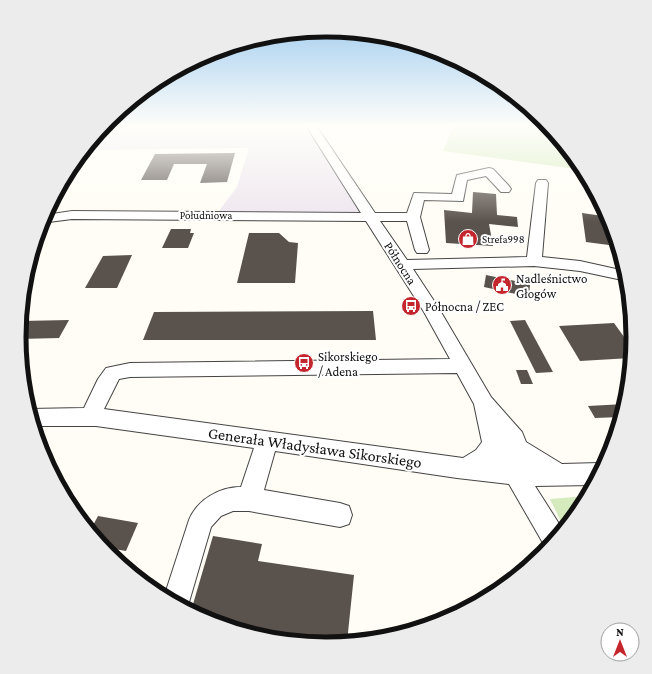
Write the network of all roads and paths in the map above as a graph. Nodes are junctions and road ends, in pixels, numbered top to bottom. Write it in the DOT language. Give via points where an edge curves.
graph roads {
  1 [pos="332,158"];
  2 [pos="542,183"];
  3 [pos="505,189"];
  4 [pos="370,216"];
  5 [pos="412,217"];
  6 [pos="51,218"];
  7 [pos="422,250"];
  8 [pos="534,261"];
  9 [pos="402,266"];
  10 [pos="619,274"];
  11 [pos="462,366"];
  12 [pos="484,403"];
  13 [pos="37,417"];
  14 [pos="90,417"];
  15 [pos="267,440"];
  16 [pos="494,444"];
  17 [pos="517,448"];
  18 [pos="465,469"];
  19 [pos="593,474"];
  20 [pos="516,475"];
  21 [pos="562,476"];
  22 [pos="249,499"];
  23 [pos="340,515"];
  24 [pos="551,536"];
  25 [pos="178,598"];
  1 -- 4 [label="street, Północna"];
  2 -- 8 [label="street"];
  3 -- 5 [label="street" via="489,172 461,178 458,198 420,196"];
  4 -- 5 [label="street, Południowa"];
  4 -- 6 [label="street, Południowa" via="72,215"];
  4 -- 9 [label="street, Północna"];
  5 -- 7 [label="street"];
  8 -- 9 [label="street"];
  8 -- 10 [label="street" via="580,266"];
  9 -- 11 [label="street, Północna" via="432,311"];
  11 -- 12 [label="street, Północna"];
  11 -- 14 [label="street" via="130,370 113,373"];
  12 -- 16 [label="street, Północna"];
  12 -- 17 [label="street, Północna" via="507,428"];
  13 -- 14 [label="street, Generała Władysława Sikorskiego"];
  14 -- 15 [label="street, Generała Władysława Sikorskiego"];
  15 -- 18 [label="street, Generała Władysława Sikorskiego"];
  15 -- 22 [label="street"];
  16 -- 18 [label="street" via="484,457"];
  16 -- 20 [label="street, Północna"];
  17 -- 20 [label="street, Północna"];
  17 -- 21 [label="street"];
  18 -- 20 [label="street, Generała Władysława Sikorskiego"];
  19 -- 21 [label="street, Generała Władysława Sikorskiego"];
  20 -- 21 [label="street, Generała Władysława Sikorskiego"];
  20 -- 24 [label="street"];
  22 -- 23 [label="street"];
  22 -- 25 [label="street" via="231,499 212,508 201,520"];
}
